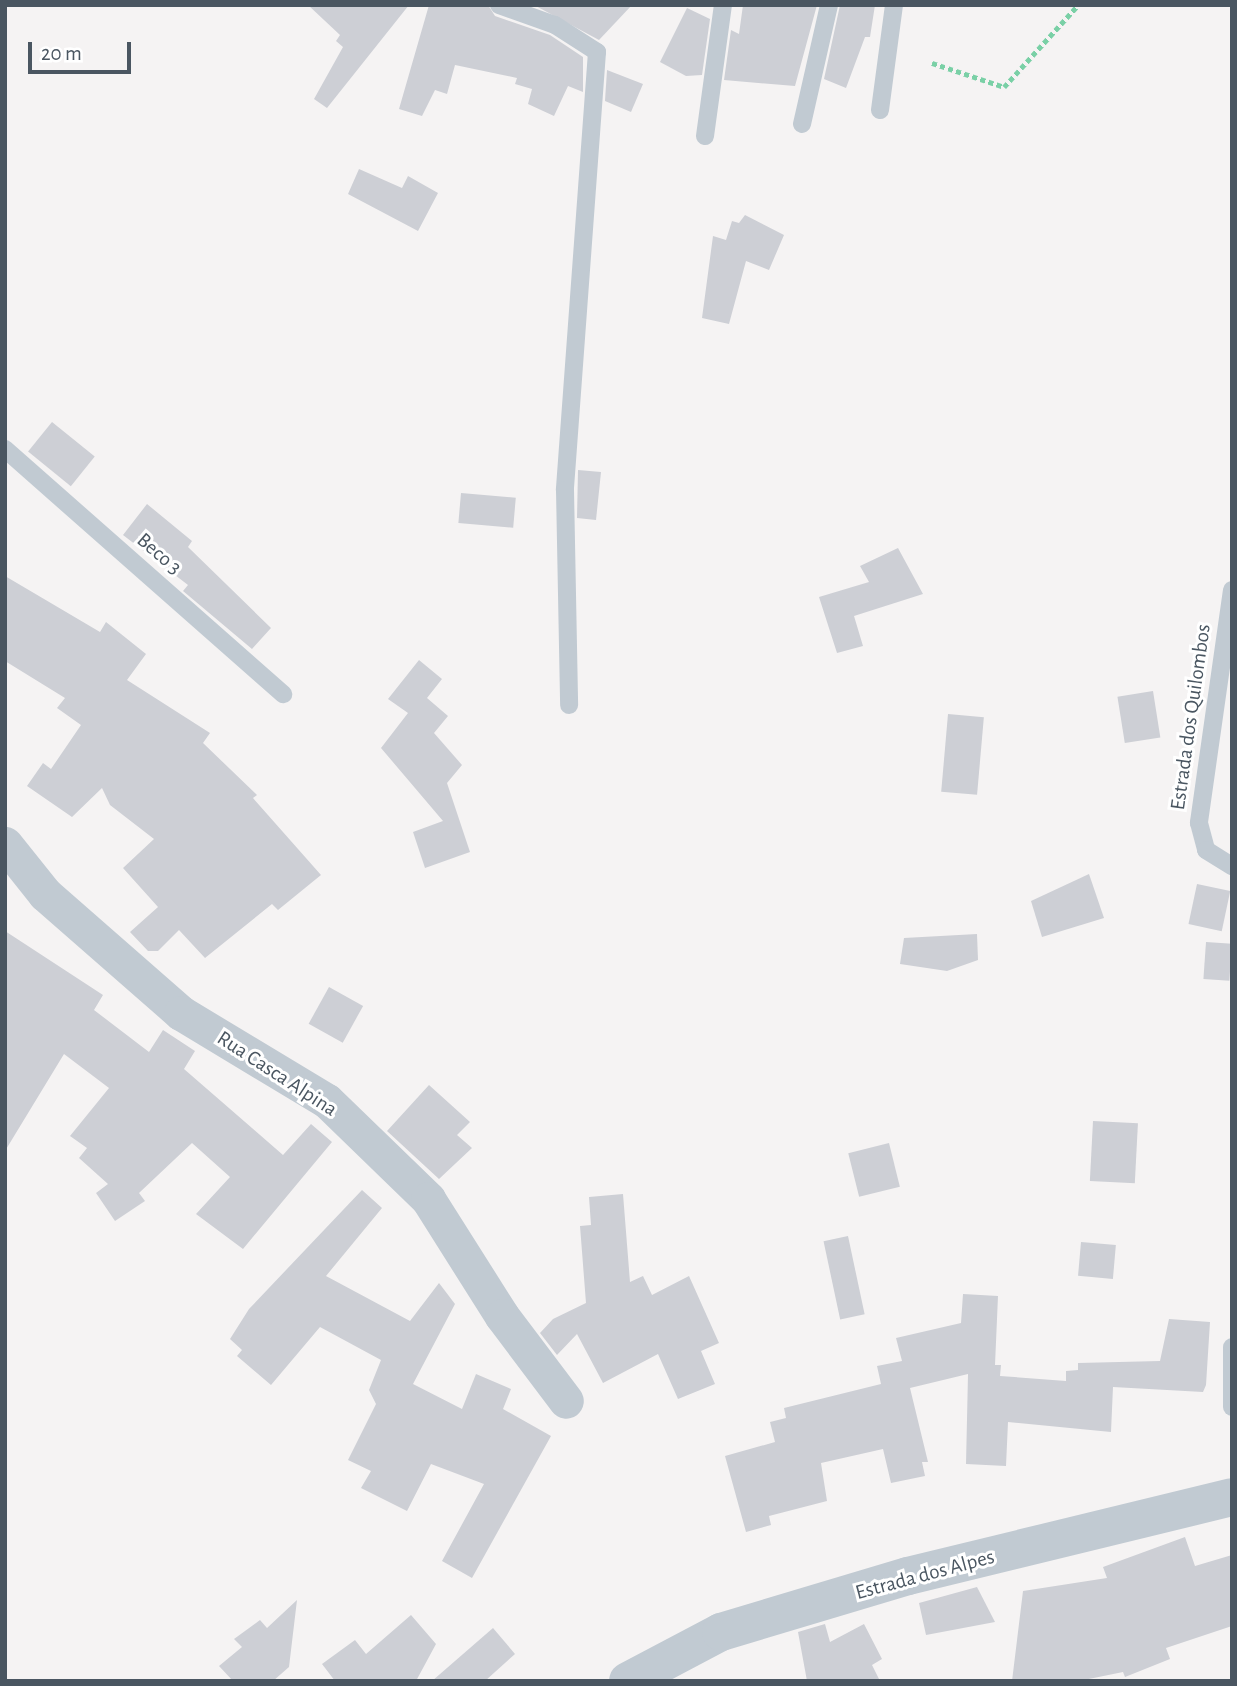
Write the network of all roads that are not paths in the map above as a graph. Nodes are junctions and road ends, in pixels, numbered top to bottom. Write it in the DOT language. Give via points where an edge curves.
graph roads {
  1 [pos="499,5"];
  2 [pos="723,5"];
  3 [pos="829,5"];
  4 [pos="894,5"];
  5 [pos="880,110"];
  6 [pos="802,124"];
  7 [pos="705,136"];
  8 [pos="5,449"];
  9 [pos="1232,590"];
  10 [pos="283,694"];
  11 [pos="569,705"];
  12 [pos="5,845"];
  13 [pos="1232,866"];
  14 [pos="1232,1347"];
  15 [pos="566,1401"];
  16 [pos="1232,1407"];
  17 [pos="1232,1497"];
  18 [pos="628,1681"];
  1 -- 11 [label="lane" via="555,25 597,52 565,490"];
  2 -- 7 [label="lane"];
  3 -- 6 [label="lane"];
  4 -- 5 [label="lane"];
  8 -- 10 [label="lane, Beco 3"];
  9 -- 13 [label="lane, Estrada dos Quilombos" via="1199,824 1206,850"];
  12 -- 15 [label="street, Rua Casca Alpina" via="45,894 181,1013 327,1101 428,1199 502,1316"];
  14 -- 16 [label="lane"];
  17 -- 18 [label="street, Estrada dos Alpes" via="908,1576 721,1632"];
}
